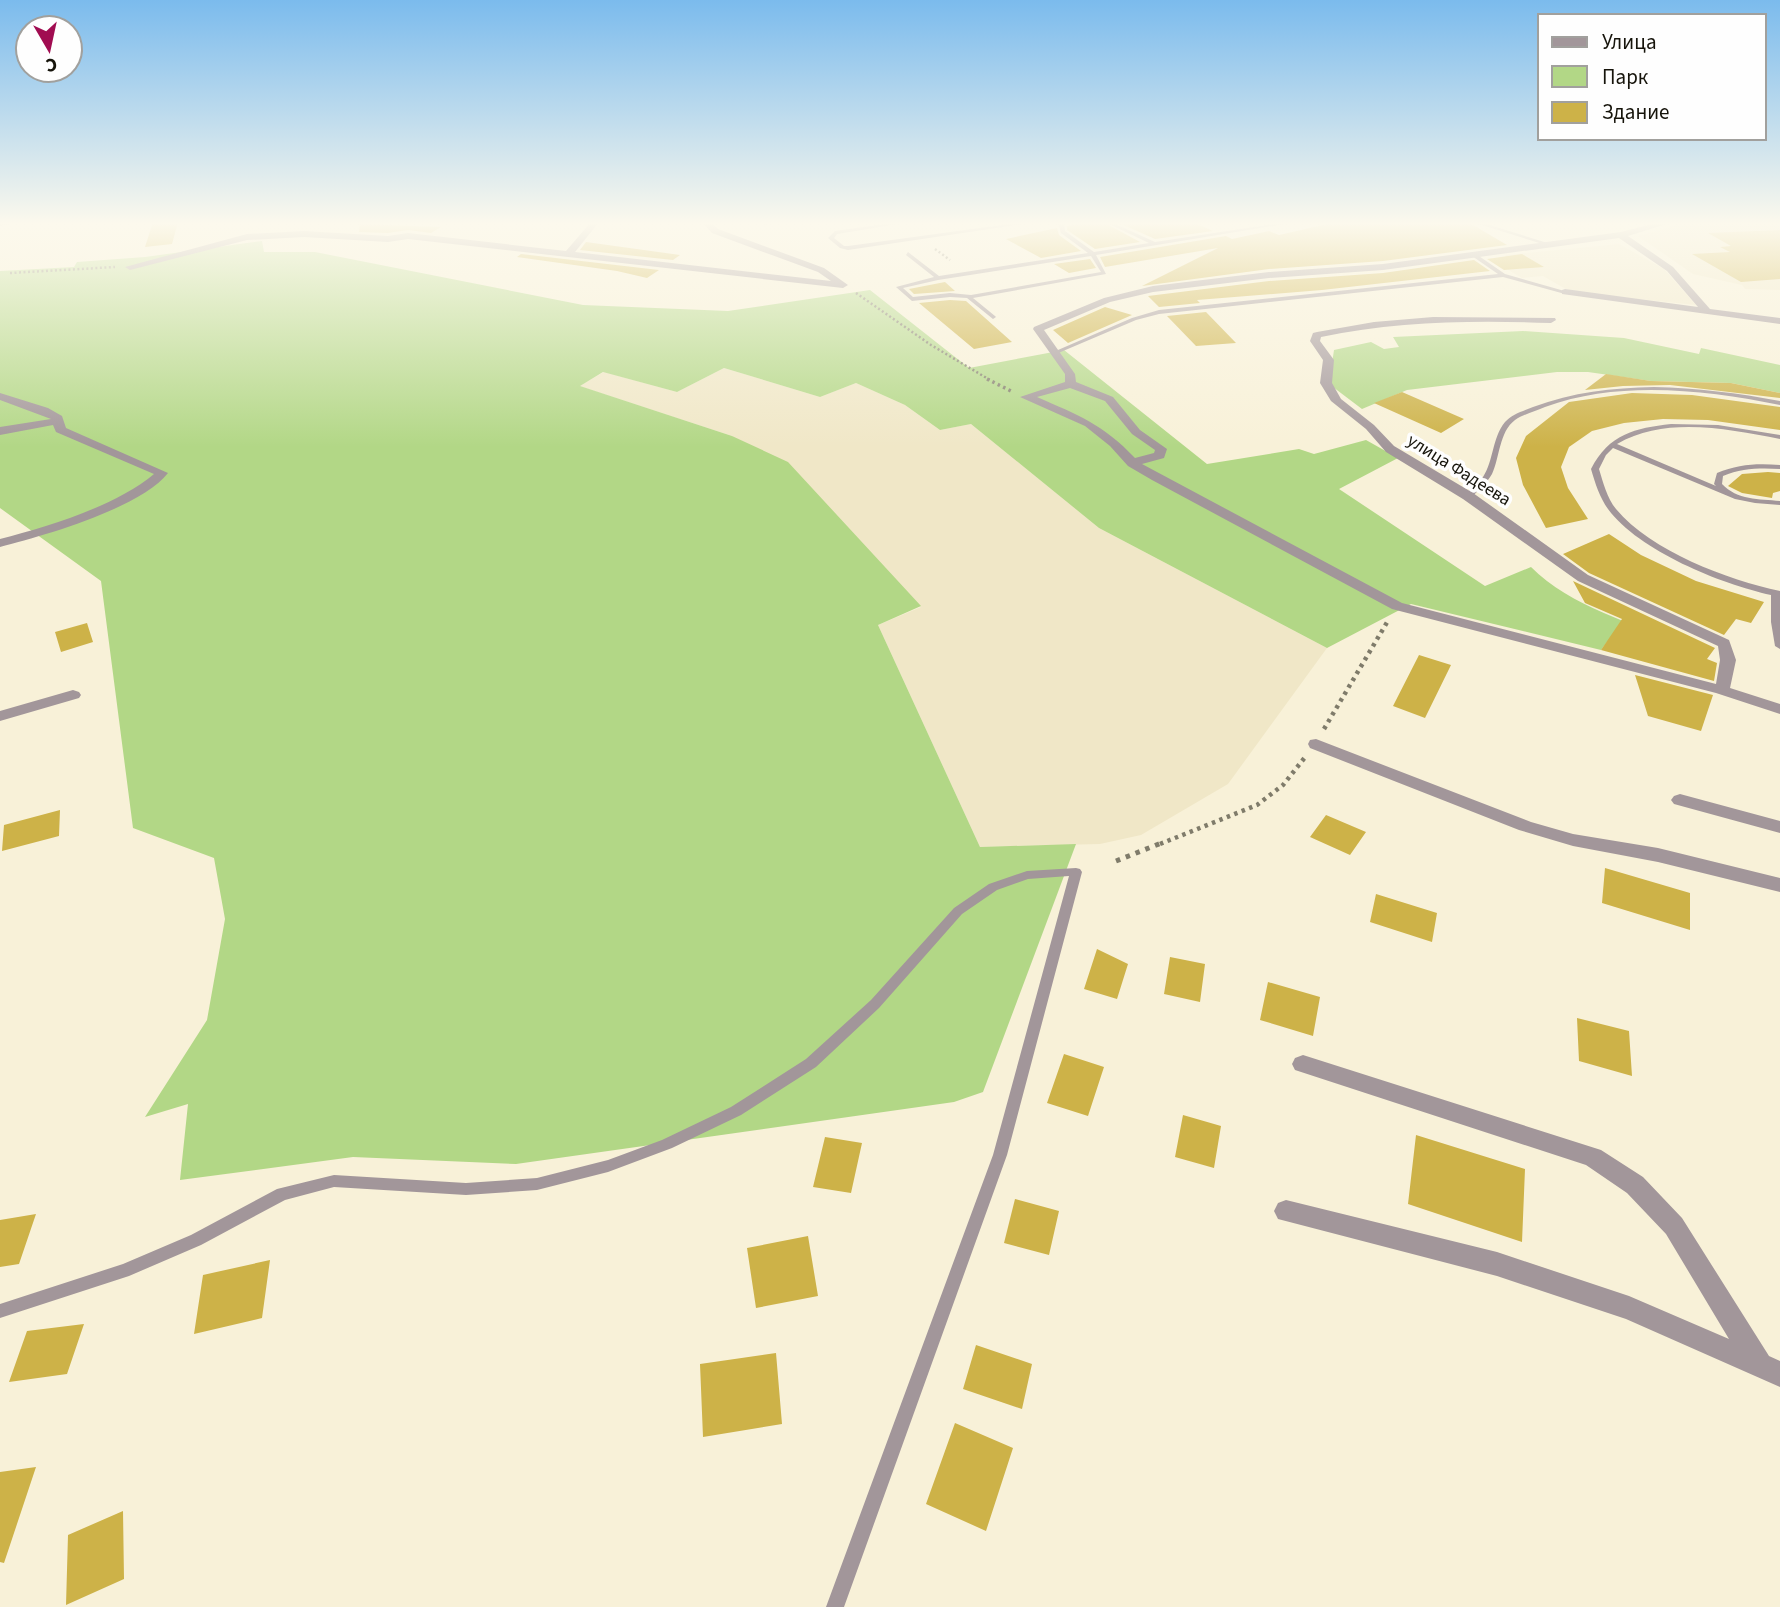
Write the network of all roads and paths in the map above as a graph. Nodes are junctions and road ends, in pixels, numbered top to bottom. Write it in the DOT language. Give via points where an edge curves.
graph roads {
  1 [pos="862,297"];
  2 [pos="910,297"];
  3 [pos="931,297"];
  4 [pos="971,297"];
  5 [pos="1120,297"];
  6 [pos="1299,297"];
  7 [pos="1602,297"];
  8 [pos="1695,297"];
  9 [pos="1707,311"];
  10 [pos="993,317"];
  11 [pos="1551,320"];
  12 [pos="1780,321"];
  13 [pos="1054,353"];
  14 [pos="1071,384"];
  15 [pos="0,396"];
  16 [pos="1026,397"];
  17 [pos="1780,403"];
  18 [pos="58,421"];
  19 [pos="0,431"];
  20 [pos="1780,437"];
  21 [pos="1612,444"];
  22 [pos="1132,463"];
  23 [pos="1780,467"];
  24 [pos="1723,492"];
  25 [pos="1468,496"];
  26 [pos="1780,503"];
  27 [pos="0,543"];
  28 [pos="1777,594"];
  29 [pos="1397,606"];
  30 [pos="1777,623"];
  31 [pos="1780,646"];
  32 [pos="1722,690"];
  33 [pos="73,695"];
  34 [pos="1780,709"];
  35 [pos="0,716"];
  36 [pos="1316,744"];
  37 [pos="1680,800"];
  38 [pos="1780,827"];
  39 [pos="1116,861"];
  40 [pos="1780,886"];
  41 [pos="1303,1064"];
  42 [pos="1286,1211"];
  43 [pos="0,1311"];
  44 [pos="1769,1369"];
  45 [pos="835,1607"];
  1 -- 16 [label="path" via="978,376"];
  2 -- 3 [label="lane"];
  4 -- 10 [label="lane"];
  5 -- 13 [label="street" via="1038,329"];
  6 -- 13 [label="lane" via="1159,312 1134,318"];
  7 -- 9 [label="street"];
  8 -- 9 [label="street"];
  9 -- 12 [label="street"];
  11 -- 25 [label="street, улица Фадеева" via="1418,321 1317,335 1315,341 1331,365 1326,383 1337,401 1391,449"];
  13 -- 14 [label="street" via="1070,374"];
  14 -- 16 [label="street"];
  14 -- 22 [label="street" via="1109,399 1136,432 1161,449 1160,455"];
  15 -- 18 [label="street" via="44,410"];
  16 -- 22 [label="street" via="1089,424"];
  17 -- 25 [label="lane" via="1739,394 1651,390 1603,391 1550,402 1512,419 1499,439 1489,475"];
  18 -- 19 [label="street"];
  18 -- 27 [label="street" via="60,430 159,469 160,477 56,528"];
  20 -- 21 [label="lane" via="1674,426 1642,431"];
  21 -- 24 [label="lane"];
  21 -- 28 [label="lane" via="1595,469 1612,509 1635,530 1710,572"];
  22 -- 29 [label="street"];
  23 -- 24 [label="lane" via="1732,469 1720,475 1718,484"];
  24 -- 26 [label="lane"];
  25 -- 32 [label="street, улица Фадеева" via="1583,578 1724,643 1729,658"];
  28 -- 30 [label="lane"];
  29 -- 32 [label="street"];
  29 -- 36 [label="path"];
  30 -- 31 [label="lane"];
  32 -- 34 [label="street"];
  33 -- 35 [label="street"];
  36 -- 39 [label="path" via="1283,785 1257,805"];
  36 -- 40 [label="street" via="1525,826"];
  37 -- 38 [label="street"];
  41 -- 44 [label="street" via="1538,1138 1603,1164 1635,1185 1674,1226"];
  42 -- 44 [label="street" via="1497,1264 1629,1308"];
  43 -- 45 [label="lane" via="124,1271 196,1240 282,1194 334,1181 467,1189 537,1184 608,1166 667,1144 736,1111 811,1063 875,1004 958,911 993,887 1027,875 1076,872 1000,1155"];
}
